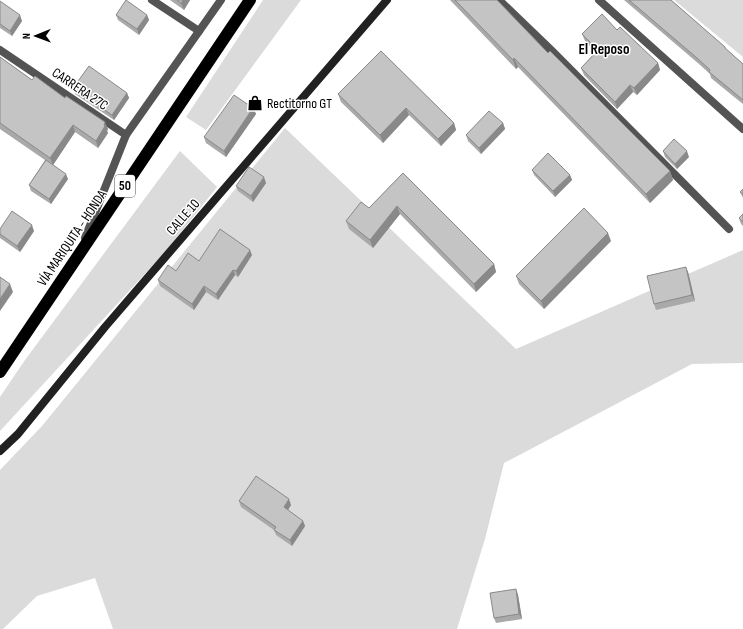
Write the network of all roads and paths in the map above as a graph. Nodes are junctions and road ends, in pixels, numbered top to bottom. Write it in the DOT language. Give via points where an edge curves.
graph roads {
  1 [pos="152,0"];
  2 [pos="221,0"];
  3 [pos="250,0"];
  4 [pos="387,0"];
  5 [pos="499,0"];
  6 [pos="599,0"];
  7 [pos="200,31"];
  8 [pos="0,50"];
  9 [pos="743,129"];
  10 [pos="126,135"];
  11 [pos="728,229"];
  12 [pos="78,256"];
  13 [pos="0,372"];
  14 [pos="0,451"];
  1 -- 7 [label="street"];
  2 -- 7 [label="street"];
  3 -- 12 [label="highway, VÍA MARIQUITA - HONDA / 50"];
  4 -- 14 [label="street, CALLE 10" via="105,327 18,434"];
  5 -- 11 [label="street"];
  6 -- 9 [label="street"];
  7 -- 10 [label="street"];
  8 -- 10 [label="street, CARRERA 27C"];
  10 -- 12 [label="street"];
  12 -- 13 [label="highway, VÍA MARIQUITA - HONDA / 50"];
}
